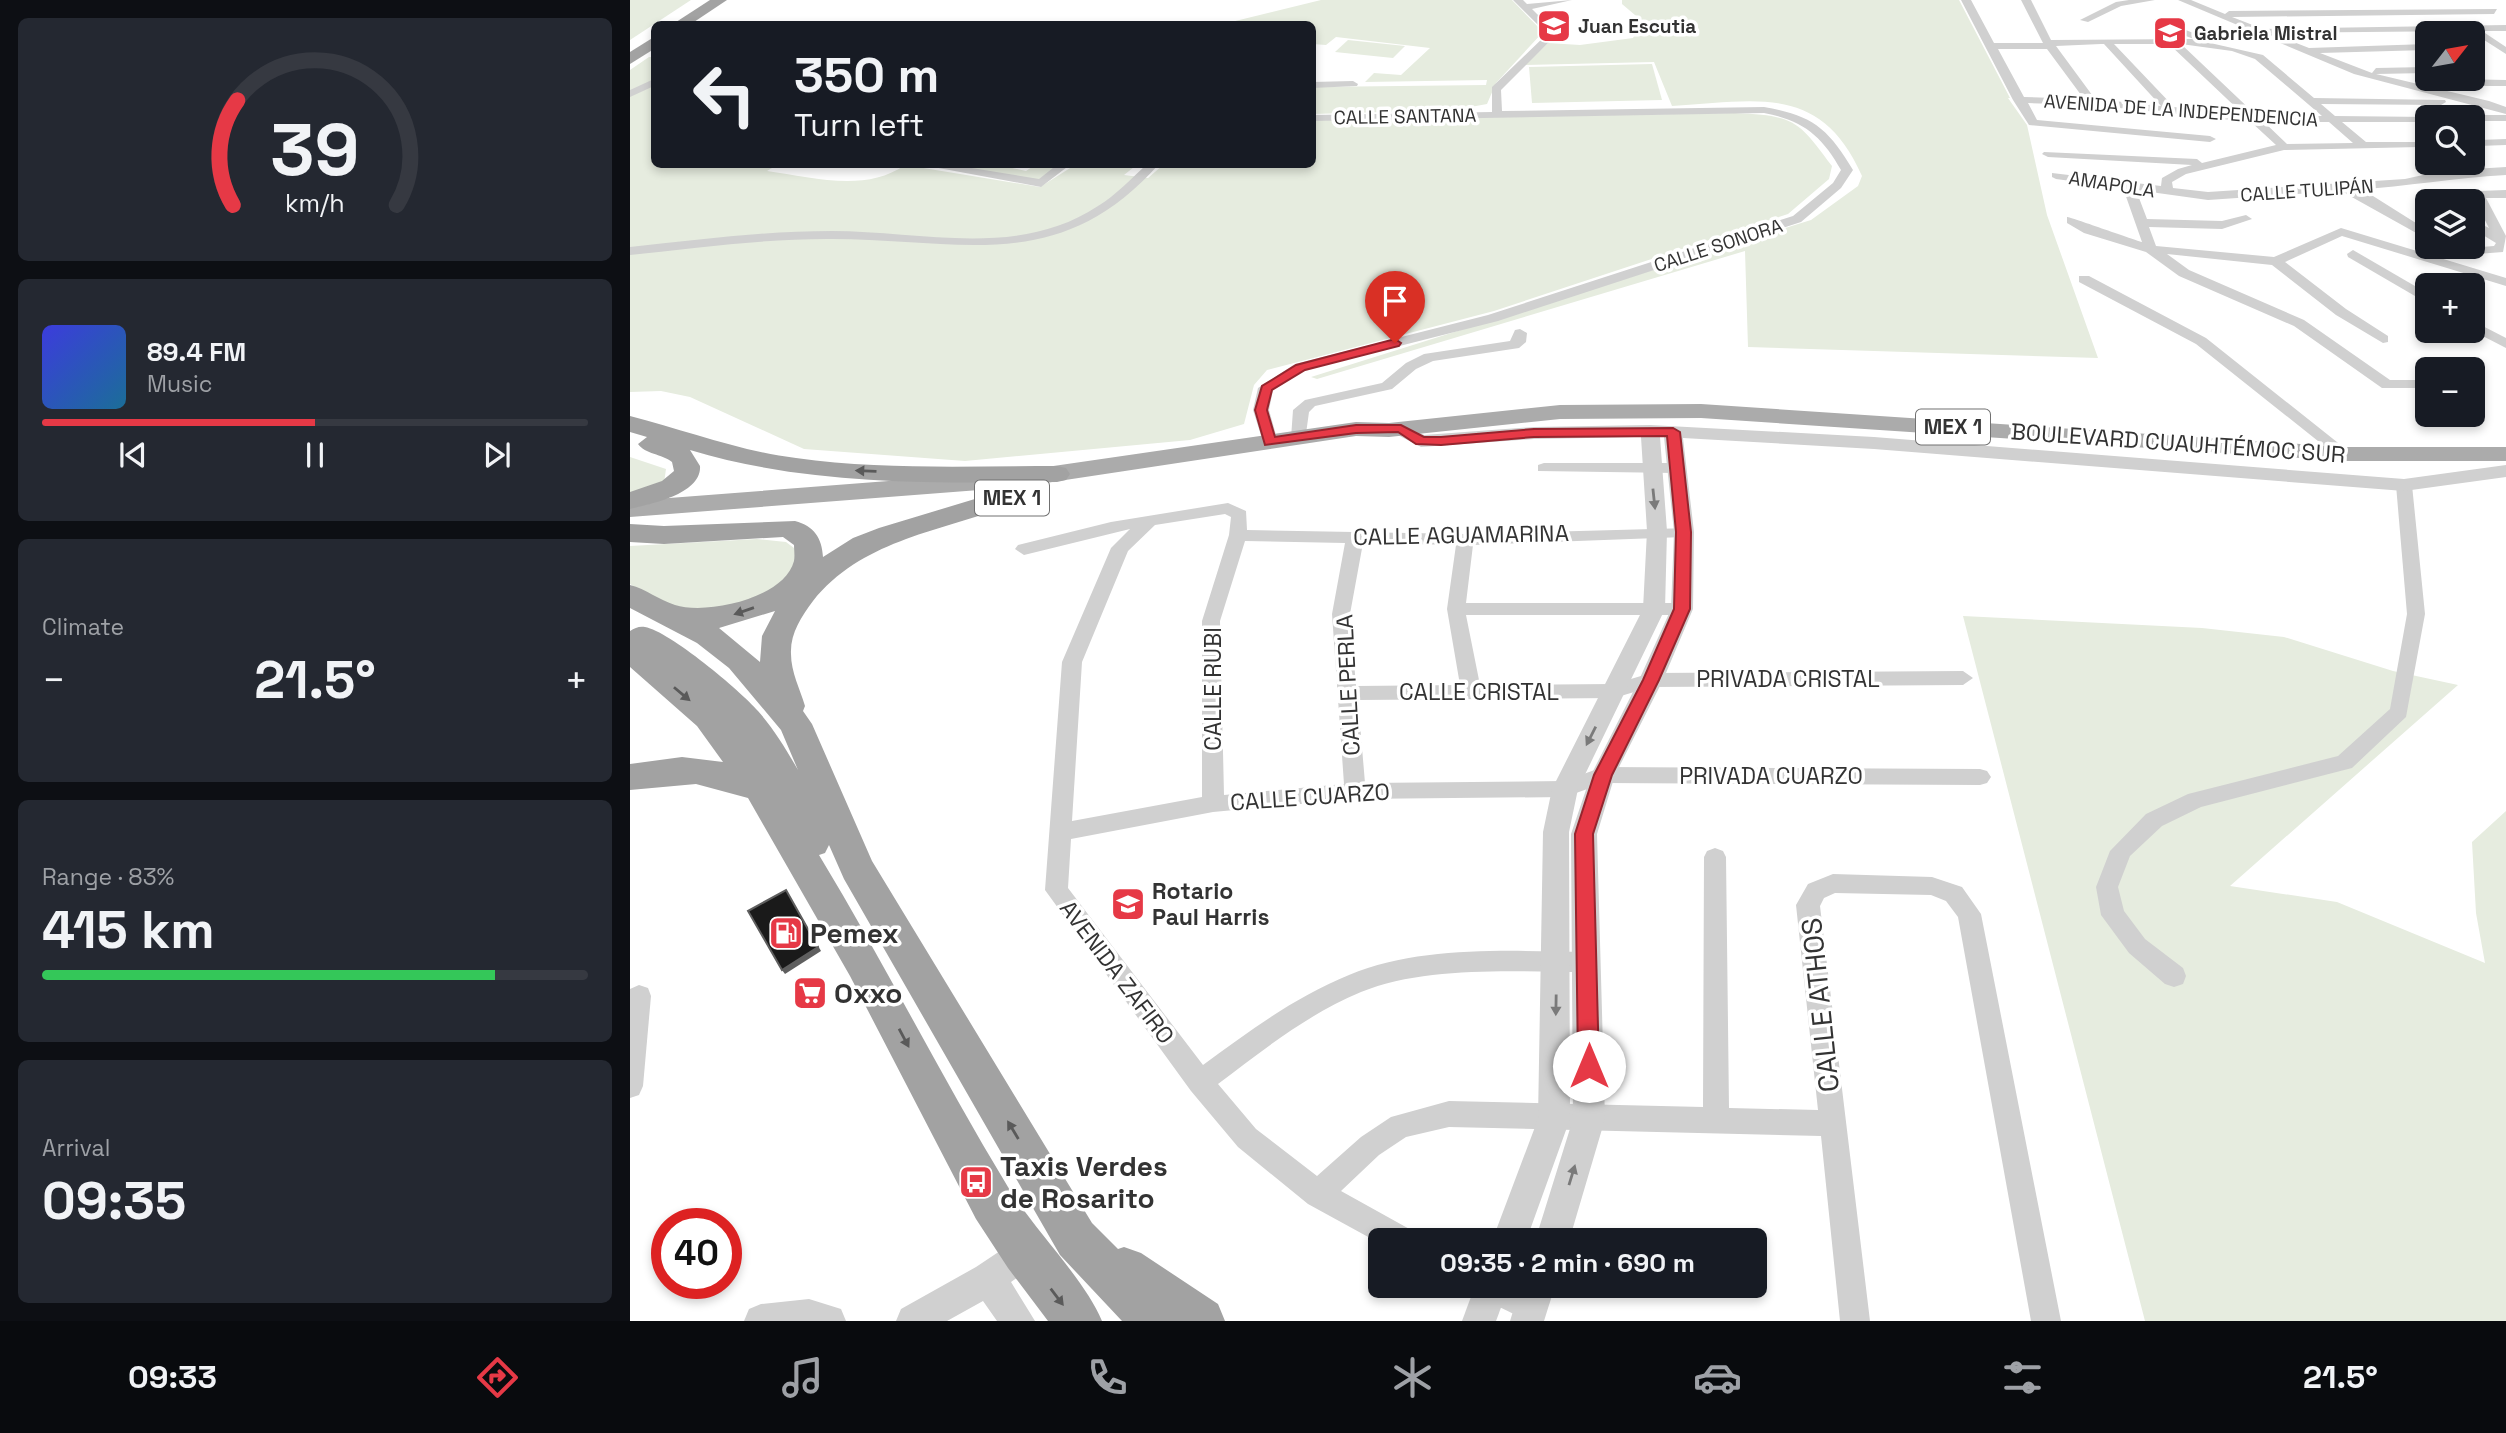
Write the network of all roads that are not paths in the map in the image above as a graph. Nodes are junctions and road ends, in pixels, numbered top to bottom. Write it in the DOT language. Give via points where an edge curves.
graph roads {
  1 [pos="708,0"];
  2 [pos="720,0"];
  3 [pos="1567,0"];
  4 [pos="1966,0"];
  5 [pos="2026,0"];
  6 [pos="2150,0"];
  7 [pos="2183,0"];
  8 [pos="2374,0"];
  9 [pos="2477,0"];
  10 [pos="1521,3"];
  11 [pos="2391,12"];
  12 [pos="2217,14"];
  13 [pos="2500,14"];
  14 [pos="2085,20"];
  15 [pos="674,21"];
  16 [pos="686,21"];
  17 [pos="2164,26"];
  18 [pos="2485,27"];
  19 [pos="2506,28"];
  20 [pos="2413,29"];
  21 [pos="2259,30"];
  22 [pos="2390,30"];
  23 [pos="651,36"];
  24 [pos="2485,37"];
  25 [pos="2172,41"];
  26 [pos="2207,41"];
  27 [pos="2108,43"];
  28 [pos="651,44"];
  29 [pos="2050,44"];
  30 [pos="1992,46"];
  31 [pos="2413,47"];
  32 [pos="2485,48"];
  33 [pos="2504,49"];
  34 [pos="630,50"];
  35 [pos="2306,50"];
  36 [pos="630,59"];
  37 [pos="2415,71"];
  38 [pos="2358,72"];
  39 [pos="2485,83"];
  40 [pos="2506,83"];
  41 [pos="651,84"];
  42 [pos="1353,84"];
  43 [pos="1316,85"];
  44 [pos="630,94"];
  45 [pos="2506,97"];
  46 [pos="2018,100"];
  47 [pos="2309,101"];
  48 [pos="2092,102"];
  49 [pos="2486,103"];
  50 [pos="2170,109"];
  51 [pos="2506,111"];
  52 [pos="1497,114"];
  53 [pos="1316,118"];
  54 [pos="2415,118"];
  55 [pos="2485,118"];
  56 [pos="2506,118"];
  57 [pos="2254,119"];
  58 [pos="2332,120"];
  59 [pos="2111,131"];
  60 [pos="2210,139"];
  61 [pos="2485,142"];
  62 [pos="2506,142"];
  63 [pos="2415,145"];
  64 [pos="2365,147"];
  65 [pos="2284,148"];
  66 [pos="2048,154"];
  67 [pos="2211,163"];
  68 [pos="947,168"];
  69 [pos="1061,168"];
  70 [pos="1149,168"];
  71 [pos="2506,171"];
  72 [pos="2056,175"];
  73 [pos="2129,187"];
  74 [pos="2339,188"];
  75 [pos="2168,192"];
  76 [pos="2506,194"];
  77 [pos="2246,219"];
  78 [pos="2071,220"];
  79 [pos="2140,223"];
  80 [pos="2415,228"];
  81 [pos="2485,231"];
  82 [pos="2503,242"];
  83 [pos="2151,249"];
  84 [pos="2485,249"];
  85 [pos="630,251"];
  86 [pos="2353,254"];
  87 [pos="2468,259"];
  88 [pos="2276,261"];
  89 [pos="2084,279"];
  90 [pos="2506,279"];
  91 [pos="2415,292"];
  92 [pos="2341,312"];
  93 [pos="2299,323"];
  94 [pos="2485,332"];
  95 [pos="1520,333"];
  96 [pos="2383,339"];
  97 [pos="2506,344"];
  98 [pos="2415,384"];
  99 [pos="630,424"];
  100 [pos="1395,429"];
  101 [pos="1661,432"];
  102 [pos="630,437"];
  103 [pos="1299,438"];
  104 [pos="1270,442"];
  105 [pos="2344,454"];
  106 [pos="2506,454"];
  107 [pos="1544,468"];
  108 [pos="1663,468"];
  109 [pos="2506,471"];
  110 [pos="1056,474"];
  111 [pos="2404,485"];
  112 [pos="998,500"];
  113 [pos="630,501"];
  114 [pos="630,509"];
  115 [pos="1149,521"];
  116 [pos="630,526"];
  117 [pos="1657,531"];
  118 [pos="1684,532"];
  119 [pos="630,533"];
  120 [pos="1238,535"];
  121 [pos="1355,537"];
  122 [pos="1465,540"];
  123 [pos="1024,549"];
  124 [pos="1654,608"];
  125 [pos="1456,609"];
  126 [pos="1682,609"];
  127 [pos="636,611"];
  128 [pos="630,650"];
  129 [pos="1963,678"];
  130 [pos="1651,680"];
  131 [pos="1471,691"];
  132 [pos="1614,691"];
  133 [pos="1345,693"];
  134 [pos="795,724"];
  135 [pos="1603,775"];
  136 [pos="1980,777"];
  137 [pos="630,778"];
  138 [pos="760,788"];
  139 [pos="1565,789"];
  140 [pos="1354,791"];
  141 [pos="1213,804"];
  142 [pos="814,819"];
  143 [pos="1058,832"];
  144 [pos="1715,857"];
  145 [pos="857,868"];
  146 [pos="823,892"];
  147 [pos="1556,962"];
  148 [pos="1588,962"];
  149 [pos="2174,976"];
  150 [pos="639,996"];
  151 [pos="1200,1082"];
  152 [pos="630,1086"];
  153 [pos="1554,1118"];
  154 [pos="1589,1119"];
  155 [pos="1716,1120"];
  156 [pos="1833,1123"];
  157 [pos="1318,1194"];
  158 [pos="1379,1228"];
  159 [pos="1514,1228"];
  160 [pos="1556,1228"];
  161 [pos="1076,1239"];
  162 [pos="1024,1252"];
  163 [pos="988,1279"];
  164 [pos="1486,1298"];
  165 [pos="1516,1298"];
  166 [pos="1533,1305"];
  167 [pos="761,1321"];
  168 [pos="829,1321"];
  169 [pos="914,1321"];
  170 [pos="1018,1321"];
  171 [pos="1078,1321"];
  172 [pos="1155,1321"];
  173 [pos="1201,1321"];
  174 [pos="1479,1321"];
  175 [pos="1855,1321"];
  176 [pos="2046,1321"];
  1 -- 15 [label="highway"];
  2 -- 16 [label="highway"];
  3 -- 10 [label="street"];
  4 -- 30 [label="street"];
  5 -- 29 [label="street"];
  6 -- 14 [label="street" via="2119,4"];
  7 -- 12 [label="street"];
  8 -- 11 [label="street"];
  9 -- 13 [label="street"];
  10 -- 52 [label="street" via="1552,34 1496,89"];
  11 -- 12 [label="street"];
  11 -- 13 [label="street"];
  11 -- 20 [label="street"];
  12 -- 21 [label="street"];
  17 -- 26 [label="street"];
  18 -- 19 [label="street"];
  20 -- 22 [label="street"];
  21 -- 22 [label="street"];
  21 -- 35 [label="street"];
  22 -- 31 [label="street"];
  23 -- 34 [label="highway"];
  24 -- 33 [label="street"];
  25 -- 26 [label="street"];
  25 -- 27 [label="street"];
  25 -- 57 [label="street"];
  26 -- 47 [label="street" via="2259,57"];
  27 -- 29 [label="street"];
  27 -- 50 [label="street"];
  28 -- 36 [label="highway"];
  29 -- 30 [label="street"];
  29 -- 48 [label="street"];
  30 -- 46 [label="street"];
  31 -- 35 [label="street"];
  32 -- 33 [label="street"];
  35 -- 38 [label="street"];
  37 -- 38 [label="street"];
  38 -- 49 [label="street"];
  39 -- 40 [label="street"];
  41 -- 44 [label="street"];
  42 -- 43 [label="street"];
  45 -- 49 [label="street"];
  46 -- 48 [label="street, AVENIDA DE LA INDEPENDENCIA"];
  46 -- 59 [label="street" via="2037,125"];
  47 -- 49 [label="street"];
  47 -- 58 [label="street"];
  48 -- 50 [label="street, AVENIDA DE LA INDEPENDENCIA"];
  48 -- 59 [label="street"];
  49 -- 51 [label="street"];
  50 -- 57 [label="street, AVENIDA DE LA INDEPENDENCIA"];
  52 -- 53 [label="street, CALLE SANTANA"];
  52 -- 104 [label="street, CALLE SONORA" via="1788,113 1811,122 1827,137 1847,170 1837,185 1797,219 1493,318 1300,367 1266,388 1261,410"];
  54 -- 58 [label="street, AVENIDA DE LA INDEPENDENCIA"];
  55 -- 56 [label="street"];
  57 -- 58 [label="street, AVENIDA DE LA INDEPENDENCIA"];
  57 -- 65 [label="street"];
  58 -- 64 [label="street"];
  59 -- 60 [label="street"];
  61 -- 62 [label="street"];
  63 -- 64 [label="street, CALLE TULIPÁN"];
  64 -- 65 [label="street, CALLE TULIPÁN"];
  65 -- 67 [label="street, CALLE TULIPÁN"];
  66 -- 67 [label="street, CALLE TULIPÁN"];
  67 -- 75 [label="street, CALLE TULIPÁN" via="2171,176 2166,181"];
  68 -- 69 [label="street" via="1041,183"];
  70 -- 85 [label="street" via="1101,210 1065,229 1016,241 979,244 836,235"];
  71 -- 74 [label="street, CALLE TULIPÁN"];
  72 -- 73 [label="street, AMAPOLA"];
  73 -- 75 [label="street, AMAPOLA"];
  73 -- 79 [label="street"];
  74 -- 75 [label="street, CALLE TULIPÁN" via="2207,196"];
  74 -- 80 [label="street" via="2369,199"];
  76 -- 82 [label="street" via="2478,195"];
  77 -- 79 [label="street" via="2222,225"];
  78 -- 83 [label="street" via="2088,230"];
  79 -- 83 [label="street"];
  81 -- 82 [label="street"];
  82 -- 84 [label="street" via="2498,249"];
  83 -- 88 [label="street"];
  83 -- 93 [label="street" via="2183,272"];
  86 -- 91 [label="street"];
  87 -- 90 [label="street"];
  88 -- 90 [label="street" via="2341,232"];
  88 -- 92 [label="street"];
  89 -- 105 [label="street" via="2202,341"];
  92 -- 93 [label="street"];
  92 -- 96 [label="street"];
  93 -- 98 [label="street" via="2387,385"];
  94 -- 97 [label="street"];
  95 -- 103 [label="street" via="1514,345 1429,357 1387,386 1310,403 1301,411"];
  110 -- 99 [label="highway, one-way" via="915,473 782,464"];
  100 -- 101 [label="street" via="1421,441 1534,433"];
  100 -- 103 [label="main road, BOULEVARD CUAUHTÉMOC SUR / MEX 1" via="1356,429"];
  100 -- 105 [label="main road, BOULEVARD CUAUHTÉMOC SUR / MEX 1" via="1560,412 1701,411"];
  100 -- 112 [label="main road, BOULEVARD CUAUHTÉMOC SUR / MEX 1" via="1167,474"];
  101 -- 108 [label="street"];
  101 -- 111 [label="street" via="1874,443"];
  102 -- 113 [label="highway" via="679,454 688,466 672,487"];
  103 -- 104 [label="main road, BOULEVARD CUAUHTÉMOC SUR / MEX 1"];
  104 -- 110 [label="main road, BOULEVARD CUAUHTÉMOC SUR / MEX 1"];
  105 -- 106 [label="main road, BOULEVARD CUAUHTÉMOC SUR / MEX 1"];
  107 -- 108 [label="street"];
  108 -- 117 [label="street, one-way"];
  108 -- 118 [label="street"];
  109 -- 111 [label="street"];
  110 -- 114 [label="main road, BOULEVARD CUAUHTÉMOC SUR / MEX 1"];
  111 -- 149 [label="street" via="2416,614 2399,712 2345,762 2196,800 2154,820 2121,851 2107,887 2113,915 2137,946"];
  112 -- 116 [label="main road, BOULEVARD CUAUHTÉMOC SUR / MEX 1"];
  112 -- 134 [label="highway" via="869,541 831,565 802,593 784,620 774,650"];
  115 -- 120 [label="street" via="1228,508 1240,515"];
  115 -- 123 [label="street"];
  115 -- 143 [label="street, AVENIDA ZAFIRO" via="1120,548 1073,662"];
  117 -- 118 [label="street, CALLE AGUAMARINA"];
  117 -- 122 [label="street, CALLE AGUAMARINA"];
  117 -- 124 [label="street"];
  118 -- 126 [label="street"];
  119 -- 127 [label="highway, one-way" via="783,528 795,530 808,542 810,560 805,571 764,604 724,618 705,620"];
  120 -- 121 [label="street, CALLE AGUAMARINA"];
  120 -- 141 [label="street, CALLE RUBI" via="1212,621"];
  121 -- 122 [label="street, CALLE AGUAMARINA"];
  121 -- 133 [label="street, CALLE PERLA" via="1341,614"];
  122 -- 125 [label="street"];
  124 -- 125 [label="street"];
  124 -- 126 [label="street"];
  124 -- 132 [label="street"];
  125 -- 131 [label="street"];
  126 -- 130 [label="street"];
  127 -- 134 [label="highway" via="708,635 740,660"];
  127 -- 142 [label="highway" via="734,706"];
  128 -- 138 [label="highway, one-way" via="709,717"];
  129 -- 130 [label="street, PRIVADA CRISTAL"];
  130 -- 132 [label="street, PRIVADA CRISTAL"];
  130 -- 135 [label="street"];
  131 -- 132 [label="street, CALLE CRISTAL"];
  131 -- 133 [label="street, CALLE CRISTAL"];
  132 -- 139 [label="street, one-way"];
  133 -- 140 [label="street, CALLE PERLA"];
  134 -- 145 [label="highway"];
  135 -- 136 [label="street, PRIVADA CUARZO"];
  135 -- 139 [label="street, PRIVADA CUARZO"];
  135 -- 148 [label="street" via="1584,834"];
  137 -- 138 [label="highway" via="709,770"];
  138 -- 146 [label="highway"];
  139 -- 140 [label="street, CALLE CUARZO"];
  139 -- 147 [label="street" via="1556,832"];
  140 -- 141 [label="street, CALLE CUARZO"];
  141 -- 143 [label="street, CALLE CUARZO"];
  142 -- 145 [label="highway"];
  142 -- 146 [label="highway"];
  143 -- 151 [label="street, AVENIDA ZAFIRO" via="1056,890"];
  144 -- 155 [label="street"];
  161 -- 145 [label="highway, one-way"];
  146 -- 162 [label="highway, one-way" via="992,1203"];
  147 -- 148 [label="street"];
  147 -- 151 [label="street" via="1416,968 1360,981 1305,1008"];
  147 -- 153 [label="street, one-way"];
  148 -- 154 [label="street"];
  150 -- 152 [label="street"];
  151 -- 157 [label="street, AVENIDA ZAFIRO" via="1247,1138"];
  153 -- 154 [label="street"];
  153 -- 157 [label="street" via="1449,1114 1400,1126 1370,1146"];
  153 -- 159 [label="street"];
  154 -- 155 [label="street"];
  160 -- 154 [label="street, one-way"];
  155 -- 156 [label="street"];
  156 -- 175 [label="street, CALLE ATHOS"];
  156 -- 176 [label="street, CALLE ATHOS" via="1808,905 1816,891 1833,884 1932,886 1954,894 1969,914"];
  157 -- 158 [label="street, AVENIDA ZAFIRO"];
  161 -- 172 [label="highway"];
  161 -- 173 [label="highway"];
  162 -- 163 [label="street"];
  162 -- 171 [label="highway, one-way"];
  163 -- 169 [label="street"];
  163 -- 170 [label="street"];
  164 -- 174 [label="street"];
  165 -- 166 [label="street"];
  167 -- 168 [label="street" via="809,1316"];
}
